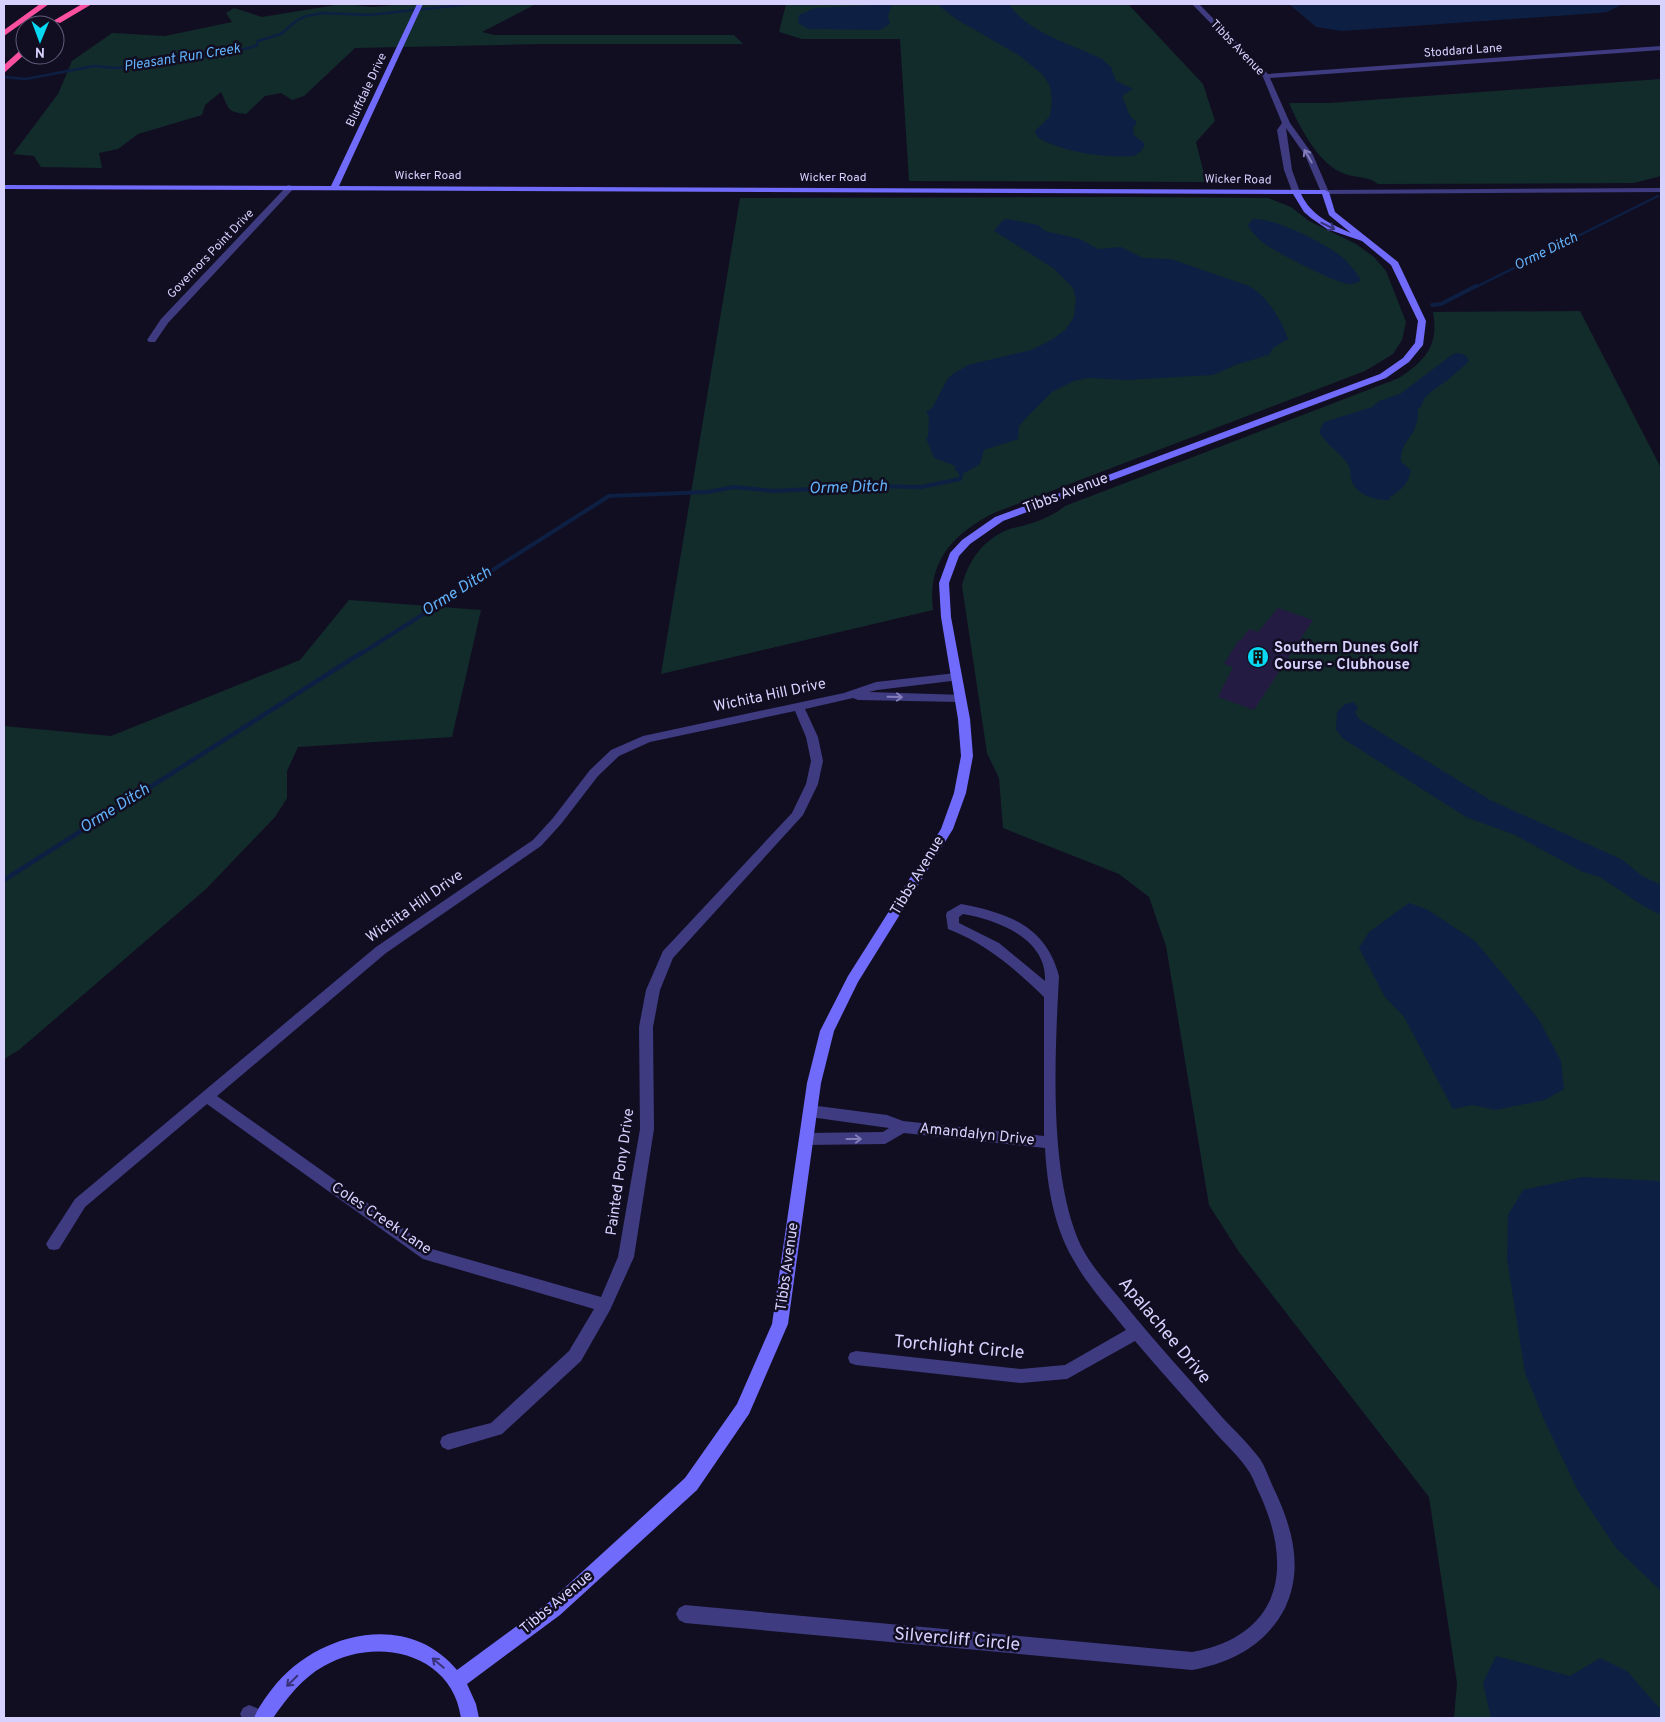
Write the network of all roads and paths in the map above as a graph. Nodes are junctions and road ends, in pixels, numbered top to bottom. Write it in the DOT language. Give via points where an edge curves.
graph roads {
  1 [pos="36,4"];
  2 [pos="46,4"];
  3 [pos="80,4"];
  4 [pos="88,4"];
  5 [pos="420,4"];
  6 [pos="1195,4"];
  7 [pos="65,15"];
  8 [pos="65,17"];
  9 [pos="4,33"];
  10 [pos="1661,48"];
  11 [pos="15,58"];
  12 [pos="4,70"];
  13 [pos="1266,76"];
  14 [pos="1286,123"];
  15 [pos="4,187"];
  16 [pos="291,187"];
  17 [pos="334,187"];
  18 [pos="1661,190"];
  19 [pos="1296,192"];
  20 [pos="1325,192"];
  21 [pos="1373,245"];
  22 [pos="152,340"];
  23 [pos="956,677"];
  24 [pos="846,696"];
  25 [pos="960,698"];
  26 [pos="798,706"];
  27 [pos="1051,995"];
  28 [pos="208,1097"];
  29 [pos="810,1111"];
  30 [pos="902,1126"];
  31 [pos="806,1139"];
  32 [pos="1051,1143"];
  33 [pos="54,1244"];
  34 [pos="605,1305"];
  35 [pos="1137,1332"];
  36 [pos="856,1358"];
  37 [pos="448,1442"];
  38 [pos="685,1614"];
  39 [pos="1228,1652"];
  40 [pos="456,1681"];
  41 [pos="258,1717"];
  42 [pos="470,1718"];
  1 -- 9 [label="highway"];
  2 -- 9 [label="highway"];
  3 -- 7 [label="highway"];
  4 -- 8 [label="highway"];
  5 -- 17 [label="street, Bluffdale Drive"];
  6 -- 13 [label="street, Tibbs Avenue"];
  10 -- 13 [label="street, Stoddard Lane"];
  11 -- 12 [label="highway"];
  13 -- 14 [label="street, Tibbs Avenue"];
  14 -- 19 [label="street, Tibbs Avenue" via="1281,130 1288,170"];
  20 -- 14 [label="street, Tibbs Avenue, one-way" via="1309,155"];
  15 -- 16 [label="street, Wicker Road"];
  16 -- 17 [label="street, Wicker Road"];
  16 -- 22 [label="street, Governors Point Drive" via="164,321"];
  17 -- 19 [label="street, Wicker Road"];
  18 -- 20 [label="street, Wicker Road"];
  19 -- 20 [label="street, Wicker Road"];
  19 -- 21 [label="street, Tibbs Avenue, one-way" via="1301,204 1314,218"];
  20 -- 21 [label="street, Tibbs Avenue" via="1332,213"];
  21 -- 23 [label="street, Tibbs Avenue" via="1395,264 1422,321 1420,343 1406,360 1383,376 1126,470 999,519 982,529 954,556 944,583"];
  23 -- 24 [label="street, Wichita Hill Drive" via="876,686"];
  23 -- 25 [label="street, Tibbs Avenue"];
  24 -- 25 [label="street, Wichita Hill Drive, one-way"];
  24 -- 26 [label="street, Wichita Hill Drive"];
  25 -- 29 [label="street, Tibbs Avenue" via="967,756 960,793 947,829 853,980 827,1031"];
  26 -- 28 [label="street, Wichita Hill Drive" via="647,739 615,753 594,773 537,843 381,950"];
  26 -- 34 [label="street, Painted Pony Drive" via="816,743 817,770 797,815 668,956 653,990 646,1027 647,1129 626,1257"];
  27 -- 27 [label="street, Apalachee Drive" via="1054,978 1045,954 1026,930 987,912 961,909 952,915 953,926 1007,953"];
  27 -- 32 [label="street, Apalachee Drive"];
  28 -- 33 [label="street, Wichita Hill Drive" via="80,1203"];
  28 -- 34 [label="street, Coles Creek Lane" via="428,1254"];
  29 -- 30 [label="street, Amandalyn Drive" via="888,1121"];
  29 -- 31 [label="street, Tibbs Avenue"];
  31 -- 30 [label="street, Amandalyn Drive, one-way" via="885,1138"];
  30 -- 32 [label="street, Amandalyn Drive"];
  31 -- 40 [label="street, Tibbs Avenue" via="780,1324 743,1409 691,1484 554,1609"];
  32 -- 35 [label="street, Apalachee Drive" via="1059,1207 1075,1248 1090,1273"];
  34 -- 37 [label="street, Painted Pony Drive" via="575,1356 496,1429"];
  35 -- 36 [label="street, Torchlight Circle" via="1067,1372 1021,1376"];
  35 -- 39 [label="street, Apalachee Drive" via="1254,1466 1281,1521 1287,1552 1286,1580 1279,1603 1266,1624"];
  38 -- 39 [label="street, Silvercliff Circle" via="1174,1660 1202,1659"];
  40 -- 41 [label="street, one-way" via="437,1660 412,1647 384,1641 356,1644 328,1654 302,1670"];
  40 -- 42 [label="street"];
}
